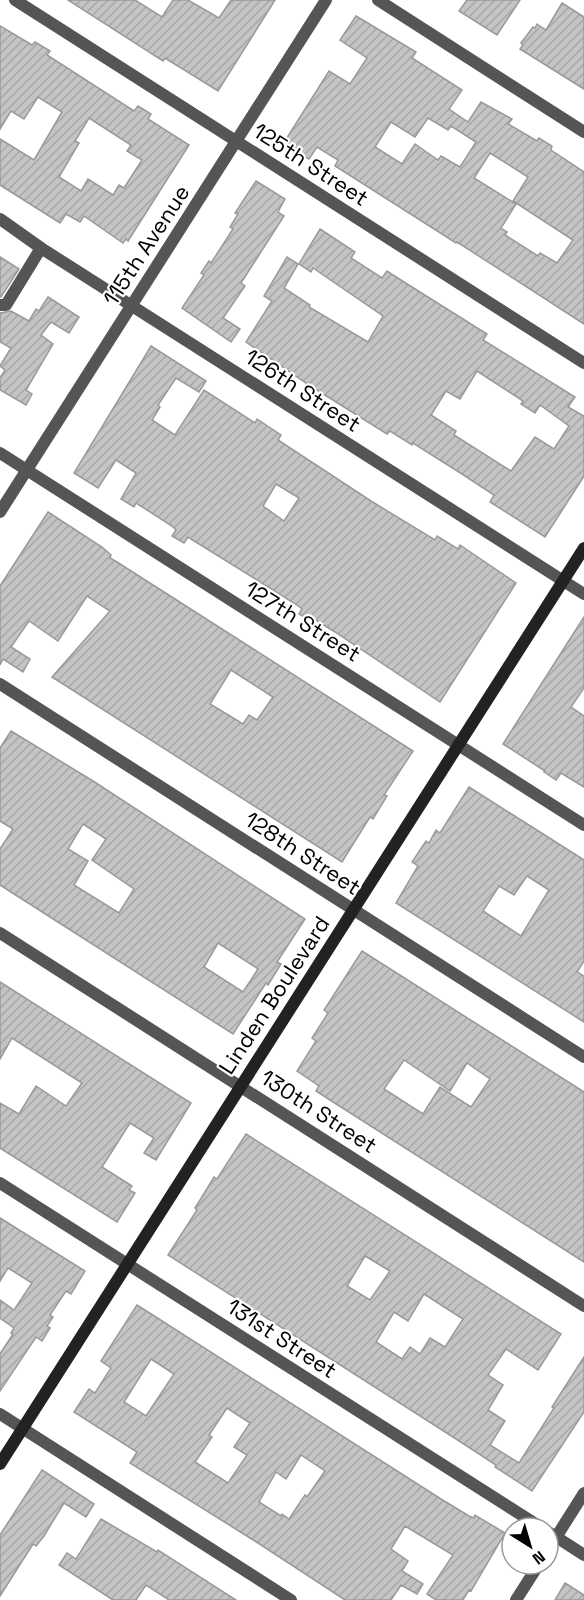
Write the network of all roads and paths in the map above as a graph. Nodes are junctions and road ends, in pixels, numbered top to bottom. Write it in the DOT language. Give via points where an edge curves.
graph roads {
  1 [pos="15,0"];
  2 [pos="327,0"];
  3 [pos="378,0"];
  4 [pos="584,132"];
  5 [pos="237,141"];
  6 [pos="0,219"];
  7 [pos="41,248"];
  8 [pos="0,305"];
  9 [pos="132,306"];
  10 [pos="584,363"];
  11 [pos="0,453"];
  12 [pos="27,470"];
  13 [pos="0,512"];
  14 [pos="584,548"];
  15 [pos="563,581"];
  16 [pos="584,594"];
  17 [pos="0,684"];
  18 [pos="458,745"];
  19 [pos="584,825"];
  20 [pos="353,910"];
  21 [pos="0,933"];
  22 [pos="584,1057"];
  23 [pos="241,1086"];
  24 [pos="0,1183"];
  25 [pos="128,1264"];
  26 [pos="584,1306"];
  27 [pos="0,1414"];
  28 [pos="23,1428"];
  29 [pos="0,1464"];
  30 [pos="584,1493"];
  31 [pos="523,1516"];
  32 [pos="560,1524"];
  33 [pos="560,1539"];
  34 [pos="584,1555"];
  35 [pos="531,1576"];
  36 [pos="291,1600"];
  37 [pos="516,1600"];
  1 -- 5 [label="street, 125th Street"];
  2 -- 5 [label="street, 115th Avenue"];
  3 -- 4 [label="street"];
  5 -- 9 [label="street, 115th Avenue"];
  5 -- 10 [label="street, 125th Street"];
  6 -- 7 [label="street, 126th Street"];
  7 -- 8 [label="street" via="6,305"];
  7 -- 9 [label="street, 126th Street"];
  9 -- 12 [label="street, 115th Avenue"];
  9 -- 15 [label="street, 126th Street"];
  11 -- 12 [label="street, 127th Street"];
  12 -- 13 [label="street, 115th Avenue"];
  12 -- 18 [label="street, 127th Street"];
  14 -- 15 [label="main road, Linden Boulevard"];
  15 -- 16 [label="street, 126th Street"];
  15 -- 18 [label="main road, Linden Boulevard"];
  17 -- 20 [label="street, 128th Street"];
  18 -- 19 [label="street, 127th Street"];
  18 -- 20 [label="main road, Linden Boulevard"];
  20 -- 22 [label="street, 128th Street"];
  20 -- 23 [label="main road, Linden Boulevard"];
  21 -- 23 [label="street, 130th Street"];
  23 -- 25 [label="main road, Linden Boulevard"];
  23 -- 26 [label="street, 130th Street"];
  24 -- 25 [label="street, 131st Street"];
  25 -- 28 [label="main road, Linden Boulevard"];
  25 -- 31 [label="street, 131st Street"];
  27 -- 28 [label="street"];
  28 -- 29 [label="main road, Linden Boulevard"];
  28 -- 36 [label="street"];
  30 -- 32 [label="street"];
  33 -- 34 [label="street"];
  35 -- 37 [label="street"];
}
